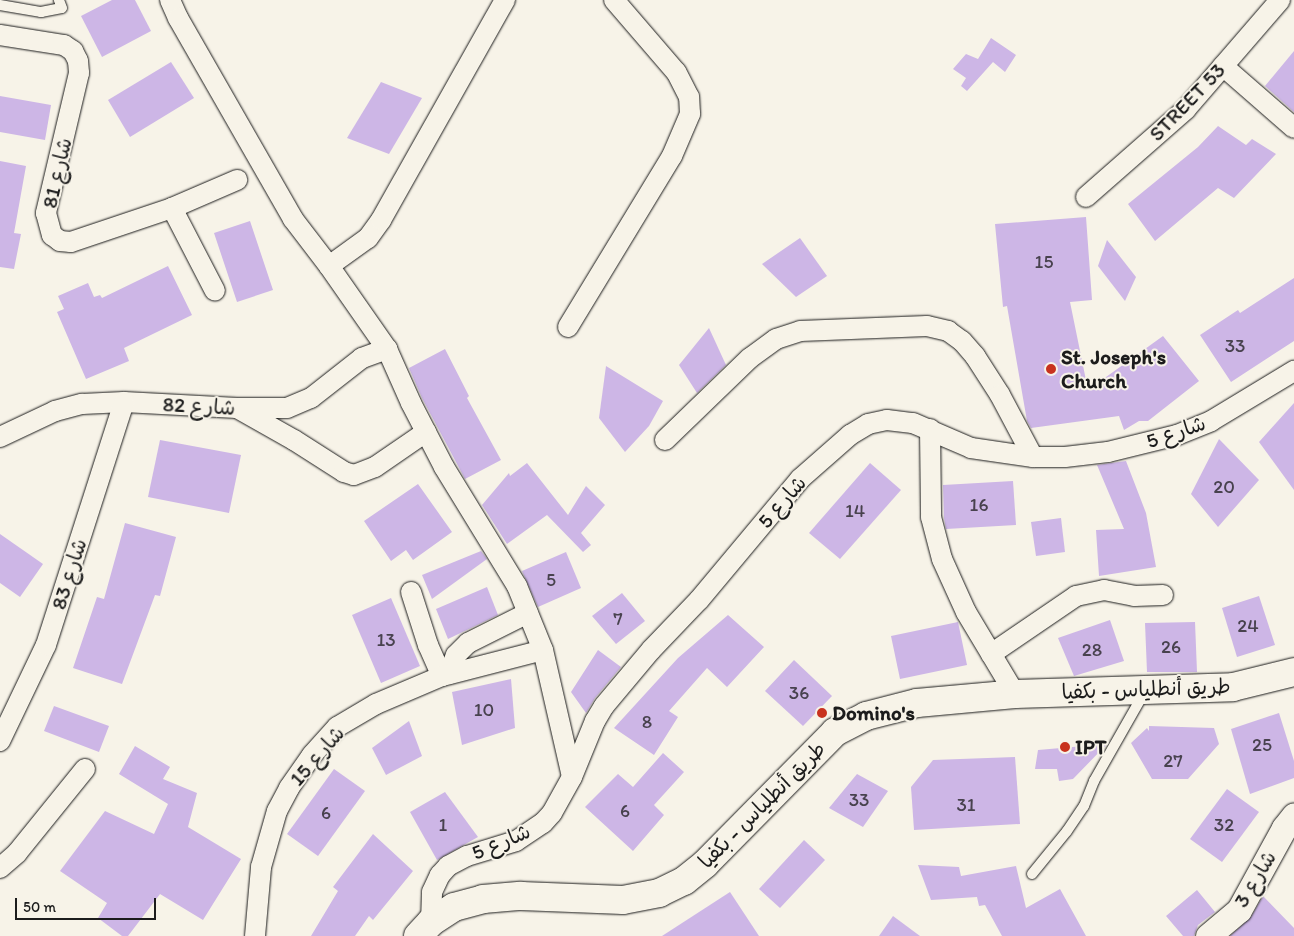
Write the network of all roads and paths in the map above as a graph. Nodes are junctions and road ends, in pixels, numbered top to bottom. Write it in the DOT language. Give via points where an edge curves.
graph roads {
  1 [pos="59,0"];
  2 [pos="170,0"];
  3 [pos="505,0"];
  4 [pos="614,0"];
  5 [pos="1280,0"];
  6 [pos="0,5"];
  7 [pos="0,35"];
  8 [pos="1223,66"];
  9 [pos="1294,128"];
  10 [pos="237,180"];
  11 [pos="1086,197"];
  12 [pos="172,208"];
  13 [pos="329,266"];
  14 [pos="215,291"];
  15 [pos="568,327"];
  16 [pos="387,349"];
  17 [pos="1294,371"];
  18 [pos="124,402"];
  19 [pos="237,408"];
  20 [pos="930,429"];
  21 [pos="426,432"];
  22 [pos="0,437"];
  23 [pos="665,440"];
  24 [pos="1033,457"];
  25 [pos="411,592"];
  26 [pos="1162,595"];
  27 [pos="528,613"];
  28 [pos="543,650"];
  29 [pos="991,654"];
  30 [pos="1294,672"];
  31 [pos="446,675"];
  32 [pos="1146,690"];
  33 [pos="1015,694"];
  34 [pos="0,741"];
  35 [pos="85,768"];
  36 [pos="572,777"];
  37 [pos="1294,815"];
  38 [pos="0,868"];
  39 [pos="1032,874"];
  40 [pos="424,929"];
  41 [pos="255,936"];
  42 [pos="1208,936"];
  1 -- 6 [label="lane" via="62,8 41,12"];
  2 -- 13 [label="street" via="293,219"];
  3 -- 13 [label="street" via="381,220 368,238"];
  4 -- 15 [label="street" via="676,72 689,96 690,114 672,156"];
  5 -- 8 [label="street, STREET 53"];
  7 -- 12 [label="street, شارع 81" via="64,45 78,60 78,74 46,213 52,235 60,241 71,242"];
  8 -- 9 [label="street"];
  8 -- 11 [label="street, STREET 53" via="1186,109"];
  10 -- 12 [label="street, شارع 81"];
  12 -- 14 [label="street"];
  13 -- 16 [label="street"];
  16 -- 19 [label="street, شارع 82" via="362,358 311,398 293,406"];
  16 -- 21 [label="street"];
  17 -- 24 [label="street, شارع 5" via="1211,421 1177,435 1108,452"];
  18 -- 19 [label="street, شارع 82"];
  18 -- 22 [label="street, شارع 82" via="82,404 55,411"];
  18 -- 34 [label="street, شارع 83" via="46,645"];
  19 -- 21 [label="street" via="354,475 375,467"];
  20 -- 24 [label="street, شارع 5" via="971,448"];
  20 -- 29 [label="street" via="935,537 947,573"];
  20 -- 36 [label="street, شارع 5" via="887,420 868,424 850,435 800,479 699,600 604,706"];
  21 -- 27 [label="street" via="517,586"];
  23 -- 24 [label="street" via="750,358 776,338 800,332 927,326 948,331 975,356 1000,394"];
  25 -- 31 [label="street" via="428,645"];
  26 -- 29 [label="street" via="1134,596 1104,590 1076,596"];
  27 -- 28 [label="street"];
  27 -- 31 [label="street" via="468,643 456,655"];
  28 -- 31 [label="street, شارع 15"];
  28 -- 36 [label="street"];
  29 -- 33 [label="street"];
  30 -- 32 [label="highway, طريق أنطلياس - بكفيا" via="1233,687"];
  31 -- 41 [label="street, شارع 15" via="376,704 337,727 312,755 289,788 267,838"];
  32 -- 33 [label="highway, طريق أنطلياس - بكفيا"];
  32 -- 39 [label="lane" via="1094,781 1084,806"];
  33 -- 40 [label="highway, طريق أنطلياس - بكفيا" via="917,703 866,716 835,732 705,864 684,881 659,893 623,900 521,896 483,899 454,907"];
  35 -- 38 [label="street" via="17,853"];
  36 -- 40 [label="street, شارع 5" via="552,813 533,832 448,866 432,892"];
  37 -- 42 [label="street, شارع 3" via="1239,910"];
}
